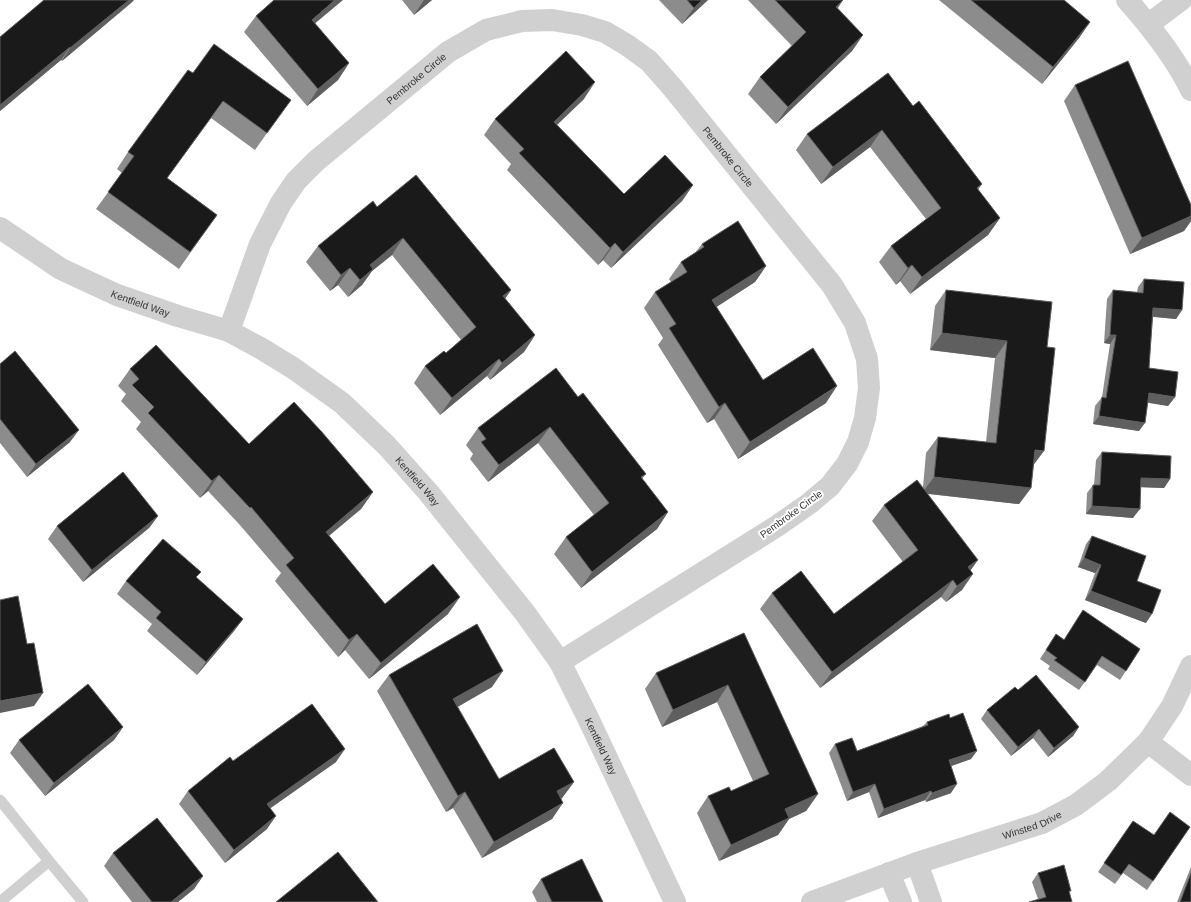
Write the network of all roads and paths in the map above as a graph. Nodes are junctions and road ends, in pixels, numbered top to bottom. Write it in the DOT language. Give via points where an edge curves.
graph roads {
  1 [pos="1127,0"];
  2 [pos="1181,0"];
  3 [pos="1149,24"];
  4 [pos="1191,90"];
  5 [pos="0,228"];
  6 [pos="229,331"];
  7 [pos="560,662"];
  8 [pos="1191,666"];
  9 [pos="1148,742"];
  10 [pos="1191,775"];
  11 [pos="0,800"];
  12 [pos="49,861"];
  13 [pos="917,863"];
  14 [pos="889,873"];
  15 [pos="0,902"];
  16 [pos="83,902"];
  17 [pos="675,902"];
  18 [pos="812,902"];
  19 [pos="901,902"];
  20 [pos="931,902"];
  1 -- 3 [label="street"];
  2 -- 3 [label="street"];
  3 -- 4 [label="street"];
  5 -- 6 [label="street, Kentfield Way" via="61,269 117,295"];
  6 -- 7 [label="street, Kentfield Way" via="293,368 342,403 387,446 428,492 526,613"];
  6 -- 7 [label="street, Pembroke Circle" via="260,244 281,203 296,181 316,161 448,52 486,30 522,21 552,20 582,24 605,32 649,61 832,285 855,323 867,358 869,388 865,418 858,442 847,464 830,486 810,503 778,526"];
  7 -- 17 [label="street, Kentfield Way"];
  8 -- 9 [label="street, Winsted Drive" via="1172,706"];
  9 -- 10 [label="street"];
  9 -- 13 [label="street, Winsted Drive" via="1108,781 1076,806 1042,823"];
  11 -- 12 [label="lane"];
  12 -- 15 [label="lane"];
  12 -- 16 [label="lane"];
  13 -- 14 [label="street, Winsted Drive"];
  13 -- 20 [label="street"];
  14 -- 18 [label="street, Winsted Drive"];
  14 -- 19 [label="street"];
}
